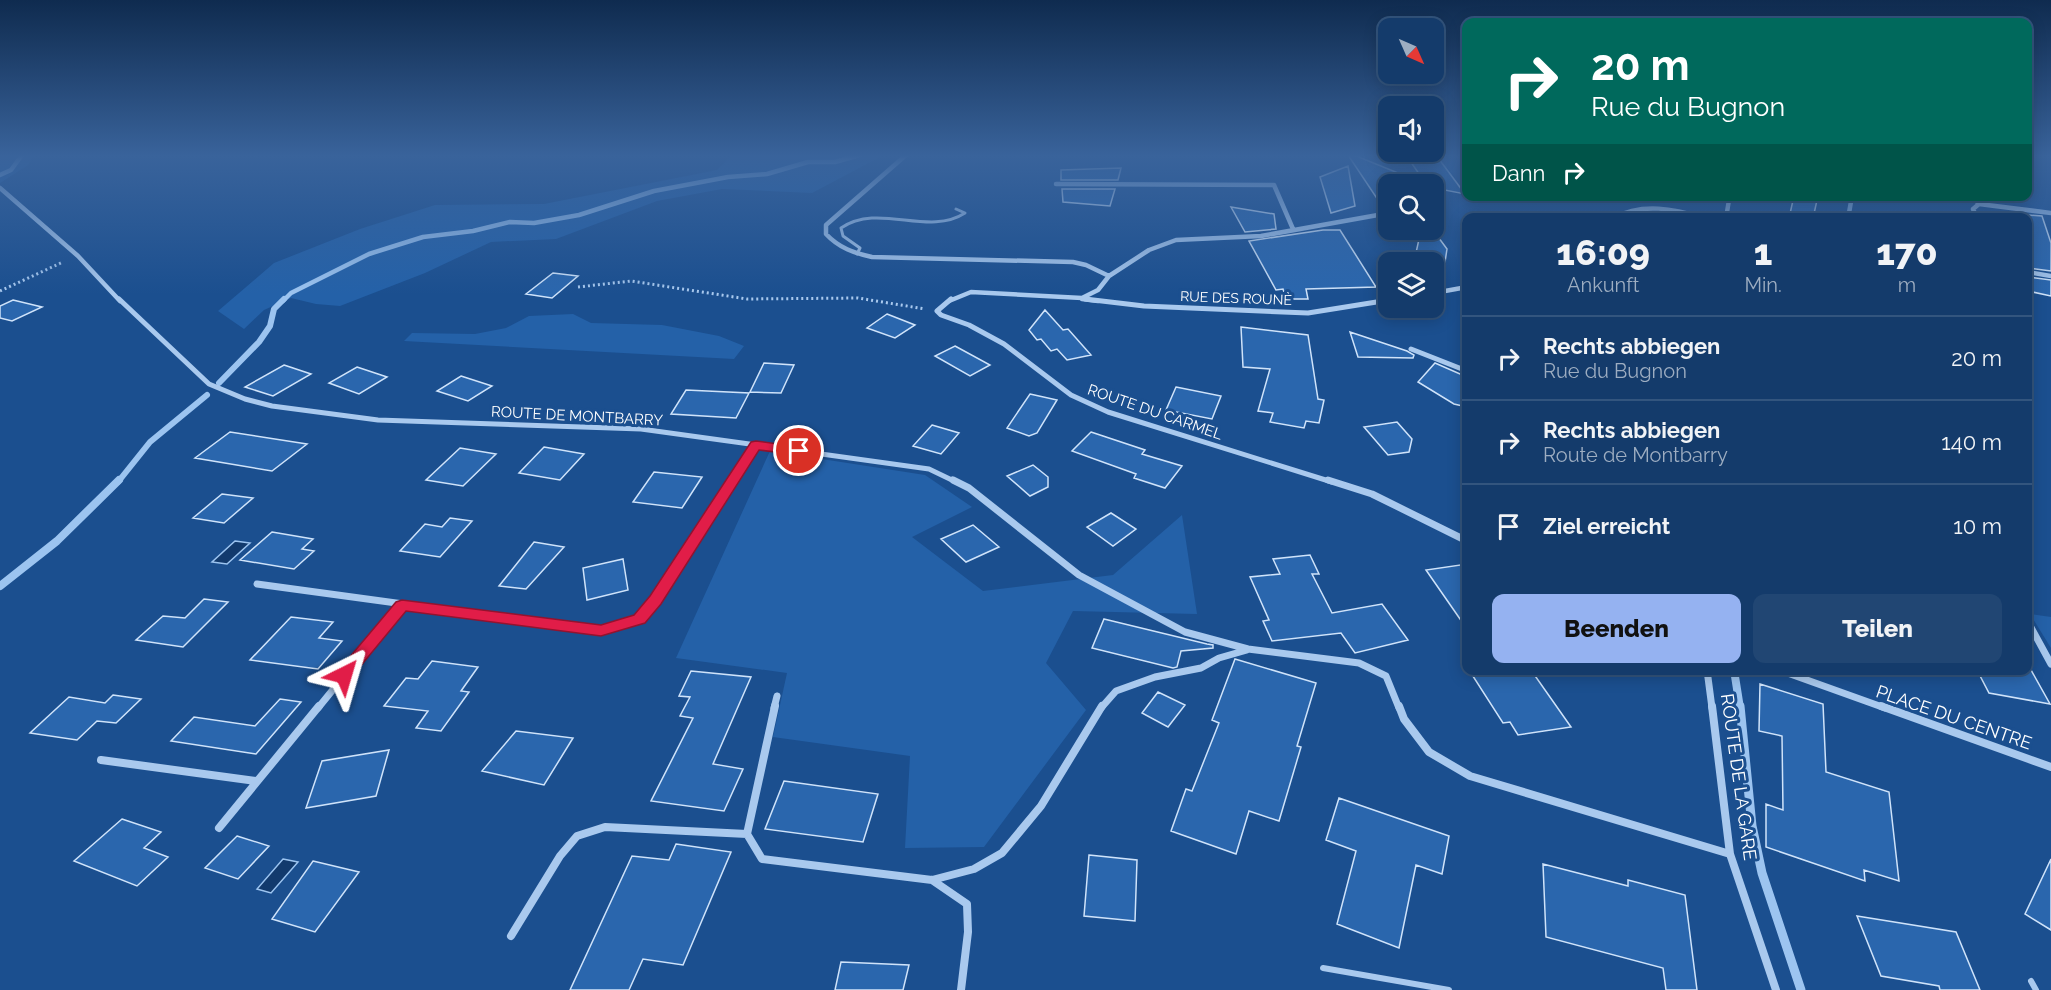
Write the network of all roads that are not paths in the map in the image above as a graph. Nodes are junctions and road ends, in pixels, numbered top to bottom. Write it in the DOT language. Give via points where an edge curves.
graph roads {
  1 [pos="14,201"];
  2 [pos="853,201"];
  3 [pos="1281,201"];
  4 [pos="1976,201"];
  5 [pos="1979,204"];
  6 [pos="956,209"];
  7 [pos="1624,213"];
  8 [pos="1685,213"];
  9 [pos="1975,213"];
  10 [pos="2051,213"];
  11 [pos="1378,215"];
  12 [pos="1293,229"];
  13 [pos="857,254"];
  14 [pos="2032,273"];
  15 [pos="1109,276"];
  16 [pos="2051,276"];
  17 [pos="1462,288"];
  18 [pos="1444,291"];
  19 [pos="1082,298"];
  20 [pos="1378,302"];
  21 [pos="1411,349"];
  22 [pos="1462,369"];
  23 [pos="756,445"];
  24 [pos="1462,539"];
  25 [pos="258,584"];
  26 [pos="402,605"];
  27 [pos="2032,629"];
  28 [pos="1248,649"];
  29 [pos="2051,664"];
  30 [pos="1708,675"];
  31 [pos="1793,675"];
  32 [pos="777,696"];
  33 [pos="101,760"];
  34 [pos="2051,767"];
  35 [pos="256,780"];
  36 [pos="219,828"];
  37 [pos="747,834"];
  38 [pos="1730,854"];
  39 [pos="932,880"];
  40 [pos="511,936"];
  41 [pos="1323,968"];
  42 [pos="2031,981"];
  43 [pos="961,990"];
  44 [pos="1449,990"];
  45 [pos="1776,990"];
  46 [pos="2036,990"];
  1 -- 23 [label="street, ROUTE DE MONTBARRY" via="78,256 131,312 209,384 245,399 378,420 640,429"];
  2 -- 13 [label="street" via="826,225 826,234 834,244"];
  3 -- 12 [label="street"];
  4 -- 5 [label="street"];
  5 -- 9 [label="street" via="1973,209"];
  5 -- 10 [label="street"];
  6 -- 13 [label="lane" via="965,213 950,221 863,218 846,223 841,228 843,236 860,248"];
  7 -- 8 [label="street" via="1665,208"];
  11 -- 12 [label="street"];
  12 -- 15 [label="street" via="1260,236 1166,242 1143,252"];
  13 -- 15 [label="street" via="1073,262"];
  14 -- 16 [label="street"];
  15 -- 19 [label="street" via="1097,292"];
  17 -- 18 [label="street"];
  19 -- 20 [label="street, RUE DES ROUNÈ" via="1144,306 1308,313"];
  19 -- 24 [label="street, ROUTE DU CARMEL" via="971,292 954,297 937,311 1004,344 1071,395 1108,412 1372,494"];
  21 -- 22 [label="street"];
  23 -- 26 [label="street" via="639,619 601,631"];
  23 -- 28 [label="street, ROUTE DE MONTBARRY" via="929,469 969,488 1079,575 1185,632"];
  25 -- 26 [label="street"];
  26 -- 35 [label="street"];
  27 -- 29 [label="street"];
  28 -- 38 [label="street, ROUTE DE MONTBARRY" via="1359,663 1386,676 1404,719 1429,752 1470,776"];
  28 -- 39 [label="street" via="1202,668 1155,677 1116,691 1100,709 1041,806 1002,853 974,869"];
  30 -- 38 [label="street, ROUTE DE LA GARE"];
  31 -- 34 [label="street, PLACE DU CENTRE"];
  32 -- 37 [label="street"];
  33 -- 35 [label="street"];
  35 -- 36 [label="street"];
  37 -- 39 [label="street" via="762,859"];
  37 -- 40 [label="street" via="605,827 578,836 560,856"];
  38 -- 45 [label="street, ROUTE DE LA GARE"];
  39 -- 43 [label="street" via="968,904"];
  41 -- 44 [label="lane"];
  42 -- 46 [label="lane"];
}
